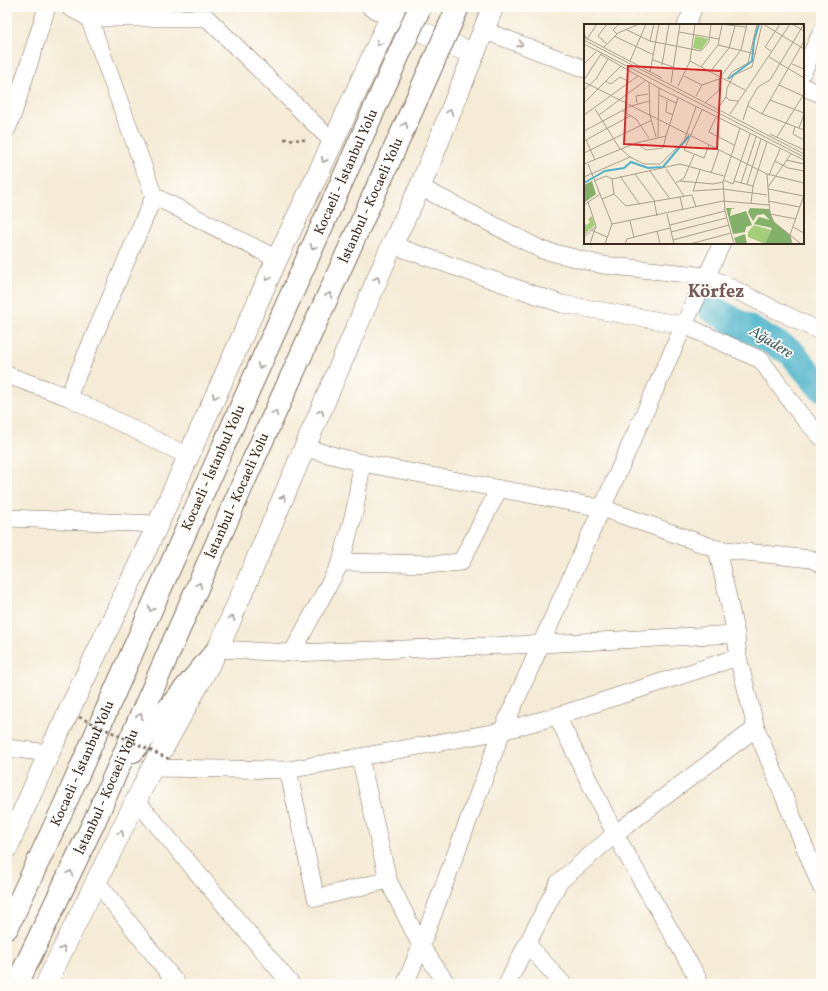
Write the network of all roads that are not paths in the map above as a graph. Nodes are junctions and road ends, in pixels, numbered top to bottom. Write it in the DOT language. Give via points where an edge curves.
graph roads {
  1 [pos="47,7"];
  2 [pos="69,7"];
  3 [pos="370,7"];
  4 [pos="420,7"];
  5 [pos="458,7"];
  6 [pos="493,7"];
  7 [pos="694,7"];
  8 [pos="393,13"];
  9 [pos="89,18"];
  10 [pos="686,24"];
  11 [pos="483,30"];
  12 [pos="821,33"];
  13 [pos="474,54"];
  14 [pos="584,69"];
  15 [pos="804,70"];
  16 [pos="804,87"];
  17 [pos="821,94"];
  18 [pos="9,120"];
  19 [pos="333,142"];
  20 [pos="420,187"];
  21 [pos="154,196"];
  22 [pos="722,244"];
  23 [pos="392,245"];
  24 [pos="277,259"];
  25 [pos="707,276"];
  26 [pos="684,325"];
  27 [pos="821,332"];
  28 [pos="7,375"];
  29 [pos="68,397"];
  30 [pos="821,437"];
  31 [pos="305,448"];
  32 [pos="188,456"];
  33 [pos="362,463"];
  34 [pos="499,489"];
  35 [pos="602,508"];
  36 [pos="7,518"];
  37 [pos="158,524"];
  38 [pos="716,549"];
  39 [pos="341,562"];
  40 [pos="821,564"];
  41 [pos="736,634"];
  42 [pos="541,644"];
  43 [pos="218,649"];
  44 [pos="292,653"];
  45 [pos="738,657"];
  46 [pos="557,716"];
  47 [pos="756,728"];
  48 [pos="502,732"];
  49 [pos="7,748"];
  50 [pos="49,753"];
  51 [pos="360,757"];
  52 [pos="161,764"];
  53 [pos="288,770"];
  54 [pos="116,772"];
  55 [pos="70,792"];
  56 [pos="136,800"];
  57 [pos="615,834"];
  58 [pos="7,848"];
  59 [pos="817,868"];
  60 [pos="388,880"];
  61 [pos="97,882"];
  62 [pos="821,888"];
  63 [pos="59,895"];
  64 [pos="7,896"];
  65 [pos="7,928"];
  66 [pos="527,944"];
  67 [pos="420,946"];
  68 [pos="172,982"];
  69 [pos="16,984"];
  70 [pos="25,984"];
  71 [pos="46,984"];
  72 [pos="291,984"];
  73 [pos="405,984"];
  74 [pos="447,984"];
  75 [pos="507,984"];
  76 [pos="563,984"];
  77 [pos="701,984"];
  1 -- 18 [label="street"];
  2 -- 9 [label="street"];
  3 -- 8 [label="street"];
  4 -- 55 [label="highway, Kocaeli - İstanbul Yolu, one-way, bridge"];
  54 -- 5 [label="highway, İstanbul - Kocaeli Yolu, one-way, bridge"];
  6 -- 11 [label="main road"];
  7 -- 10 [label="street"];
  8 -- 13 [label="main road"];
  8 -- 19 [label="main road, one-way"];
  9 -- 19 [label="street" via="207,18"];
  9 -- 21 [label="street"];
  11 -- 13 [label="main road"];
  11 -- 14 [label="street, one-way"];
  12 -- 15 [label="street"];
  20 -- 13 [label="main road, one-way"];
  16 -- 17 [label="street"];
  19 -- 24 [label="main road, one-way"];
  20 -- 23 [label="main road"];
  20 -- 25 [label="street" via="542,250 603,265"];
  21 -- 24 [label="street"];
  21 -- 29 [label="street"];
  22 -- 25 [label="street"];
  23 -- 26 [label="street" via="562,304"];
  31 -- 23 [label="main road, one-way"];
  24 -- 32 [label="main road, one-way"];
  25 -- 26 [label="street"];
  25 -- 27 [label="street"];
  26 -- 30 [label="street" via="761,360 800,414"];
  26 -- 35 [label="street"];
  28 -- 29 [label="street"];
  29 -- 32 [label="street"];
  31 -- 33 [label="street"];
  43 -- 31 [label="main road, one-way"];
  32 -- 37 [label="main road"];
  33 -- 34 [label="street"];
  33 -- 39 [label="street" via="355,509"];
  34 -- 35 [label="street"];
  34 -- 39 [label="street" via="461,562"];
  35 -- 38 [label="street"];
  35 -- 42 [label="street"];
  36 -- 37 [label="street"];
  37 -- 50 [label="main road"];
  38 -- 40 [label="street" via="811,559"];
  38 -- 41 [label="street"];
  39 -- 44 [label="street"];
  41 -- 42 [label="street"];
  41 -- 45 [label="street"];
  42 -- 44 [label="street"];
  42 -- 48 [label="street"];
  43 -- 44 [label="street"];
  43 -- 52 [label="main road"];
  43 -- 54 [label="highway"];
  45 -- 46 [label="street"];
  45 -- 47 [label="street"];
  46 -- 48 [label="street"];
  46 -- 57 [label="street"];
  47 -- 57 [label="street"];
  47 -- 59 [label="street"];
  48 -- 51 [label="street"];
  48 -- 67 [label="street"];
  49 -- 50 [label="street"];
  50 -- 58 [label="main road"];
  51 -- 53 [label="street"];
  51 -- 60 [label="street"];
  52 -- 53 [label="street"];
  52 -- 56 [label="main road"];
  53 -- 60 [label="street" via="316,898"];
  63 -- 54 [label="highway, İstanbul - Kocaeli Yolu, one-way"];
  55 -- 64 [label="highway" via="20,868"];
  55 -- 65 [label="highway, Kocaeli - İstanbul Yolu"];
  61 -- 56 [label="main road, one-way"];
  56 -- 72 [label="street"];
  57 -- 66 [label="street" via="559,882"];
  57 -- 77 [label="street"];
  59 -- 62 [label="street"];
  60 -- 67 [label="street"];
  61 -- 68 [label="street"];
  71 -- 61 [label="main road, one-way"];
  63 -- 69 [label="highway, İstanbul - Kocaeli Yolu"];
  63 -- 70 [label="highway"];
  66 -- 75 [label="street"];
  66 -- 76 [label="street"];
  67 -- 73 [label="street"];
  67 -- 74 [label="street"];
}
